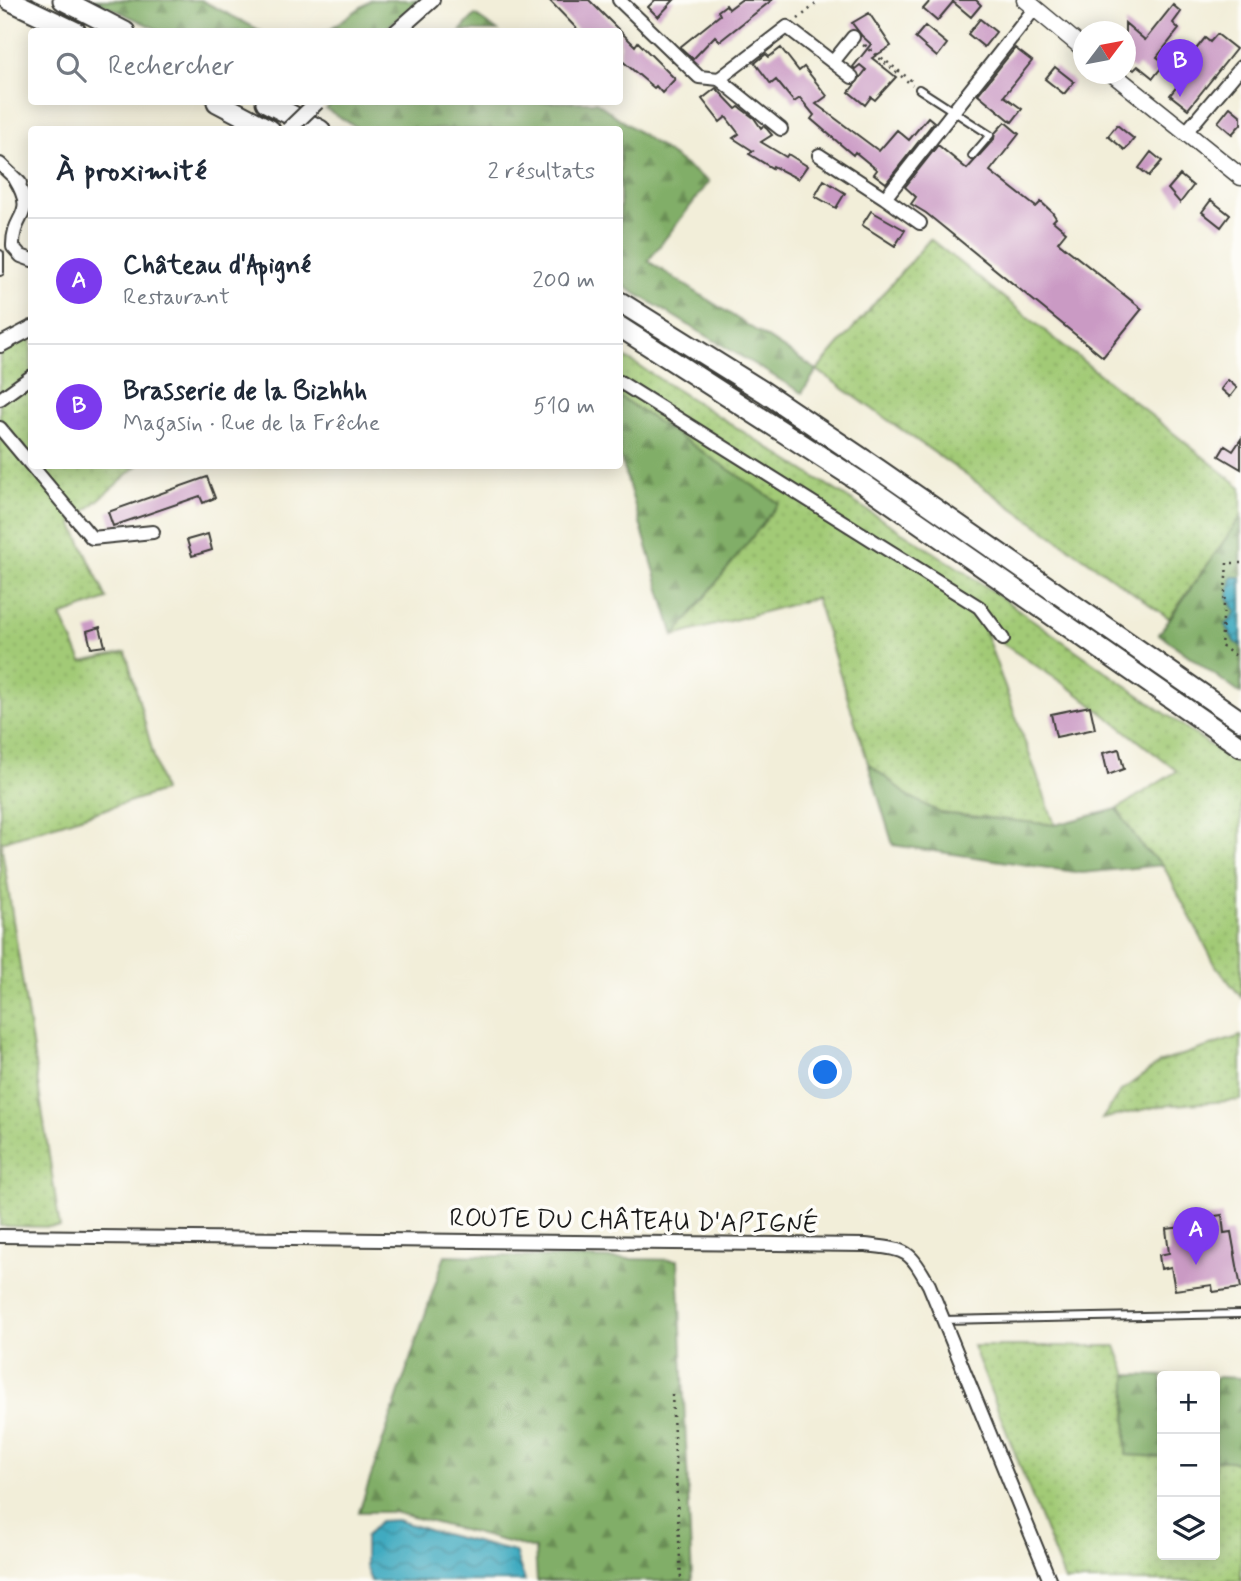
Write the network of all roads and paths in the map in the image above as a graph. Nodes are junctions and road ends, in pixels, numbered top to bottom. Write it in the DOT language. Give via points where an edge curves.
graph roads {
  1 [pos="9,0"];
  2 [pos="63,0"];
  3 [pos="432,0"];
  4 [pos="619,0"];
  5 [pos="817,4"];
  6 [pos="1030,4"];
  7 [pos="788,27"];
  8 [pos="68,28"];
  9 [pos="117,28"];
  10 [pos="400,28"];
  11 [pos="853,37"];
  12 [pos="1073,40"];
  13 [pos="833,62"];
  14 [pos="1241,67"];
  15 [pos="852,77"];
  16 [pos="719,79"];
  17 [pos="1126,84"];
  18 [pos="919,89"];
  19 [pos="223,105"];
  20 [pos="272,105"];
  21 [pos="314,105"];
  22 [pos="954,112"];
  23 [pos="262,126"];
  24 [pos="292,126"];
  25 [pos="312,126"];
  26 [pos="781,129"];
  27 [pos="1186,132"];
  28 [pos="819,155"];
  29 [pos="972,156"];
  30 [pos="0,164"];
  31 [pos="1241,177"];
  32 [pos="15,179"];
  33 [pos="28,190"];
  34 [pos="884,198"];
  35 [pos="920,223"];
  36 [pos="6,248"];
  37 [pos="0,254"];
  38 [pos="28,259"];
  39 [pos="0,272"];
  40 [pos="623,304"];
  41 [pos="623,329"];
  42 [pos="28,330"];
  43 [pos="0,345"];
  44 [pos="28,379"];
  45 [pos="623,384"];
  46 [pos="0,399"];
  47 [pos="0,428"];
  48 [pos="28,461"];
  49 [pos="34,469"];
  50 [pos="153,532"];
  51 [pos="1241,563"];
  52 [pos="1003,639"];
  53 [pos="1241,659"];
  54 [pos="1241,722"];
  55 [pos="1241,747"];
  56 [pos="0,1236"];
  57 [pos="1241,1314"];
  58 [pos="943,1320"];
  59 [pos="672,1394"];
  60 [pos="681,1581"];
  61 [pos="1050,1581"];
  1 -- 8 [label="highway"];
  2 -- 9 [label="highway"];
  3 -- 10 [label="street"];
  4 -- 16 [label="street" via="698,77"];
  5 -- 7 [label="path"];
  6 -- 12 [label="main road"];
  6 -- 22 [label="street"];
  7 -- 13 [label="street"];
  7 -- 16 [label="street"];
  11 -- 13 [label="street"];
  13 -- 15 [label="street"];
  14 -- 27 [label="street"];
  16 -- 26 [label="street"];
  17 -- 27 [label="main road"];
  18 -- 18 [label="path" via="907,77 863,45 916,89"];
  18 -- 22 [label="lane"];
  19 -- 23 [label="highway"];
  20 -- 25 [label="highway"];
  21 -- 24 [label="street, bridge"];
  22 -- 29 [label="lane" via="990,135"];
  22 -- 34 [label="street"];
  27 -- 31 [label="main road"];
  28 -- 34 [label="street"];
  30 -- 32 [label="street"];
  32 -- 33 [label="street"];
  32 -- 36 [label="street" via="25,197 25,209"];
  34 -- 35 [label="street"];
  36 -- 38 [label="street"];
  37 -- 39 [label="lane"];
  40 -- 54 [label="highway" via="889,476"];
  41 -- 55 [label="highway" via="865,485"];
  42 -- 43 [label="street"];
  44 -- 46 [label="street"];
  45 -- 52 [label="street" via="979,607"];
  47 -- 48 [label="street"];
  49 -- 50 [label="street" via="92,538"];
  51 -- 53 [label="path" via="1227,563 1221,646"];
  56 -- 58 [label="street, ROUTE DU CHÂTEAU D'APIGNÉ" via="865,1245 898,1249 914,1259"];
  57 -- 58 [label="lane"];
  58 -- 61 [label="street, ROUTE DU CHÂTEAU D'APIGNÉ"];
  59 -- 60 [label="path"];
}
